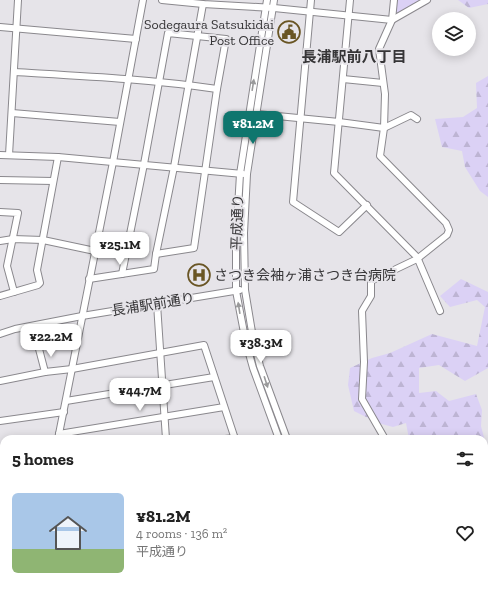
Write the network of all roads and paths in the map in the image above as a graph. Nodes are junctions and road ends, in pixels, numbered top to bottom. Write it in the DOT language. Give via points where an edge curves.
graph roads {
  1 [pos="18,0"];
  2 [pos="143,0"];
  3 [pos="162,0"];
  4 [pos="267,0"];
  5 [pos="274,0"];
  6 [pos="311,0"];
  7 [pos="350,0"];
  8 [pos="394,0"];
  9 [pos="427,0"];
  10 [pos="182,1"];
  11 [pos="225,3"];
  12 [pos="203,4"];
  13 [pos="266,8"];
  14 [pos="274,8"];
  15 [pos="309,12"];
  16 [pos="348,16"];
  17 [pos="392,20"];
  18 [pos="0,27"];
  19 [pos="16,29"];
  20 [pos="197,35"];
  21 [pos="136,39"];
  22 [pos="14,72"];
  23 [pos="343,79"];
  24 [pos="128,80"];
  25 [pos="159,82"];
  26 [pos="383,83"];
  27 [pos="190,85"];
  28 [pos="217,88"];
  29 [pos="12,113"];
  30 [pos="257,114"];
  31 [pos="300,117"];
  32 [pos="417,119"];
  33 [pos="120,122"];
  34 [pos="339,122"];
  35 [pos="384,128"];
  36 [pos="0,155"];
  37 [pos="9,155"];
  38 [pos="58,157"];
  39 [pos="113,162"];
  40 [pos="144,164"];
  41 [pos="174,167"];
  42 [pos="205,170"];
  43 [pos="240,174"];
  44 [pos="247,174"];
  45 [pos="0,180"];
  46 [pos="53,180"];
  47 [pos="367,205"];
  48 [pos="0,212"];
  49 [pos="13,239"];
  50 [pos="43,240"];
  51 [pos="0,241"];
  52 [pos="95,251"];
  53 [pos="156,254"];
  54 [pos="418,259"];
  55 [pos="7,266"];
  56 [pos="0,268"];
  57 [pos="122,274"];
  58 [pos="89,279"];
  59 [pos="245,290"];
  60 [pos="236,291"];
  61 [pos="14,292"];
  62 [pos="0,296"];
  63 [pos="157,304"];
  64 [pos="440,311"];
  65 [pos="82,316"];
  66 [pos="0,334"];
  67 [pos="39,349"];
  68 [pos="161,353"];
  69 [pos="72,369"];
  70 [pos="45,372"];
  71 [pos="214,377"];
  72 [pos="0,381"];
  73 [pos="163,386"];
  74 [pos="66,401"];
  75 [pos="224,408"];
  76 [pos="64,412"];
  77 [pos="165,417"];
  78 [pos="0,421"];
  79 [pos="59,435"];
  80 [pos="65,435"];
  81 [pos="166,435"];
  82 [pos="234,435"];
  83 [pos="278,435"];
  84 [pos="286,435"];
  85 [pos="383,435"];
  1 -- 19 [label="street"];
  2 -- 21 [label="street"];
  3 -- 10 [label="street"];
  4 -- 13 [label="street, 平成通り"];
  5 -- 14 [label="street, 平成通り"];
  6 -- 15 [label="street"];
  7 -- 16 [label="street"];
  8 -- 17 [label="street"];
  9 -- 17 [label="street"];
  10 -- 12 [label="street"];
  11 -- 12 [label="street"];
  11 -- 13 [label="street"];
  12 -- 20 [label="street"];
  13 -- 14 [label="street"];
  43 -- 13 [label="street, 平成通り, one-way"];
  14 -- 15 [label="street"];
  14 -- 30 [label="street, 平成通り"];
  15 -- 16 [label="street"];
  15 -- 31 [label="street"];
  16 -- 17 [label="street"];
  16 -- 23 [label="street"];
  17 -- 26 [label="street" via="379,49"];
  18 -- 19 [label="street"];
  19 -- 21 [label="street"];
  19 -- 22 [label="street"];
  20 -- 25 [label="street" via="168,33"];
  20 -- 27 [label="street"];
  20 -- 28 [label="street" via="226,39"];
  21 -- 24 [label="street"];
  22 -- 24 [label="street"];
  22 -- 29 [label="street"];
  23 -- 26 [label="street"];
  23 -- 34 [label="street"];
  24 -- 25 [label="street"];
  24 -- 33 [label="street"];
  25 -- 27 [label="street"];
  25 -- 40 [label="street"];
  26 -- 35 [label="street"];
  27 -- 28 [label="street"];
  27 -- 41 [label="street"];
  28 -- 42 [label="street"];
  29 -- 33 [label="street"];
  29 -- 37 [label="street"];
  30 -- 31 [label="street"];
  30 -- 44 [label="street, 平成通り"];
  31 -- 34 [label="street"];
  31 -- 47 [label="street" via="293,202 340,232"];
  32 -- 35 [label="street" via="411,115"];
  33 -- 39 [label="street"];
  34 -- 35 [label="street"];
  34 -- 47 [label="street" via="334,173"];
  35 -- 54 [label="street" via="380,156 446,223 448,230 447,235"];
  36 -- 37 [label="street"];
  37 -- 38 [label="street"];
  38 -- 39 [label="street"];
  38 -- 46 [label="street"];
  39 -- 40 [label="street"];
  39 -- 52 [label="street"];
  40 -- 41 [label="street"];
  40 -- 57 [label="street"];
  41 -- 42 [label="street"];
  41 -- 53 [label="street"];
  42 -- 43 [label="street"];
  42 -- 53 [label="street" via="194,248"];
  43 -- 44 [label="street"];
  43 -- 60 [label="street, 平成通り"];
  44 -- 59 [label="street, 平成通り"];
  45 -- 46 [label="street"];
  46 -- 50 [label="street"];
  47 -- 54 [label="street"];
  48 -- 49 [label="street" via="18,213"];
  49 -- 50 [label="street"];
  49 -- 51 [label="street"];
  49 -- 55 [label="street"];
  50 -- 52 [label="street"];
  50 -- 61 [label="street" via="37,270 40,282 38,285"];
  52 -- 58 [label="street"];
  53 -- 57 [label="street" via="154,268"];
  54 -- 64 [label="street"];
  54 -- 85 [label="street" via="371,280 370,296 362,311 362,399"];
  55 -- 56 [label="street"];
  55 -- 61 [label="street"];
  57 -- 58 [label="street"];
  58 -- 65 [label="street"];
  59 -- 60 [label="street, 長浦駅前通り"];
  59 -- 84 [label="street, 平成通り, one-way" via="260,366"];
  60 -- 63 [label="street, 長浦駅前通り"];
  83 -- 60 [label="street, 平成通り, one-way" via="246,344"];
  61 -- 62 [label="street"];
  63 -- 65 [label="street, 長浦駅前通り"];
  63 -- 68 [label="street"];
  65 -- 66 [label="street, 長浦駅前通り"];
  65 -- 69 [label="street"];
  67 -- 70 [label="street"];
  68 -- 69 [label="street"];
  68 -- 71 [label="street" via="204,345"];
  68 -- 73 [label="street"];
  69 -- 70 [label="street"];
  69 -- 74 [label="street"];
  70 -- 72 [label="street"];
  71 -- 73 [label="street"];
  71 -- 75 [label="street"];
  73 -- 74 [label="street"];
  73 -- 77 [label="street"];
  74 -- 76 [label="street"];
  75 -- 77 [label="street"];
  75 -- 82 [label="street"];
  76 -- 78 [label="street"];
  76 -- 79 [label="street"];
  77 -- 80 [label="street"];
  77 -- 81 [label="street"];
}
